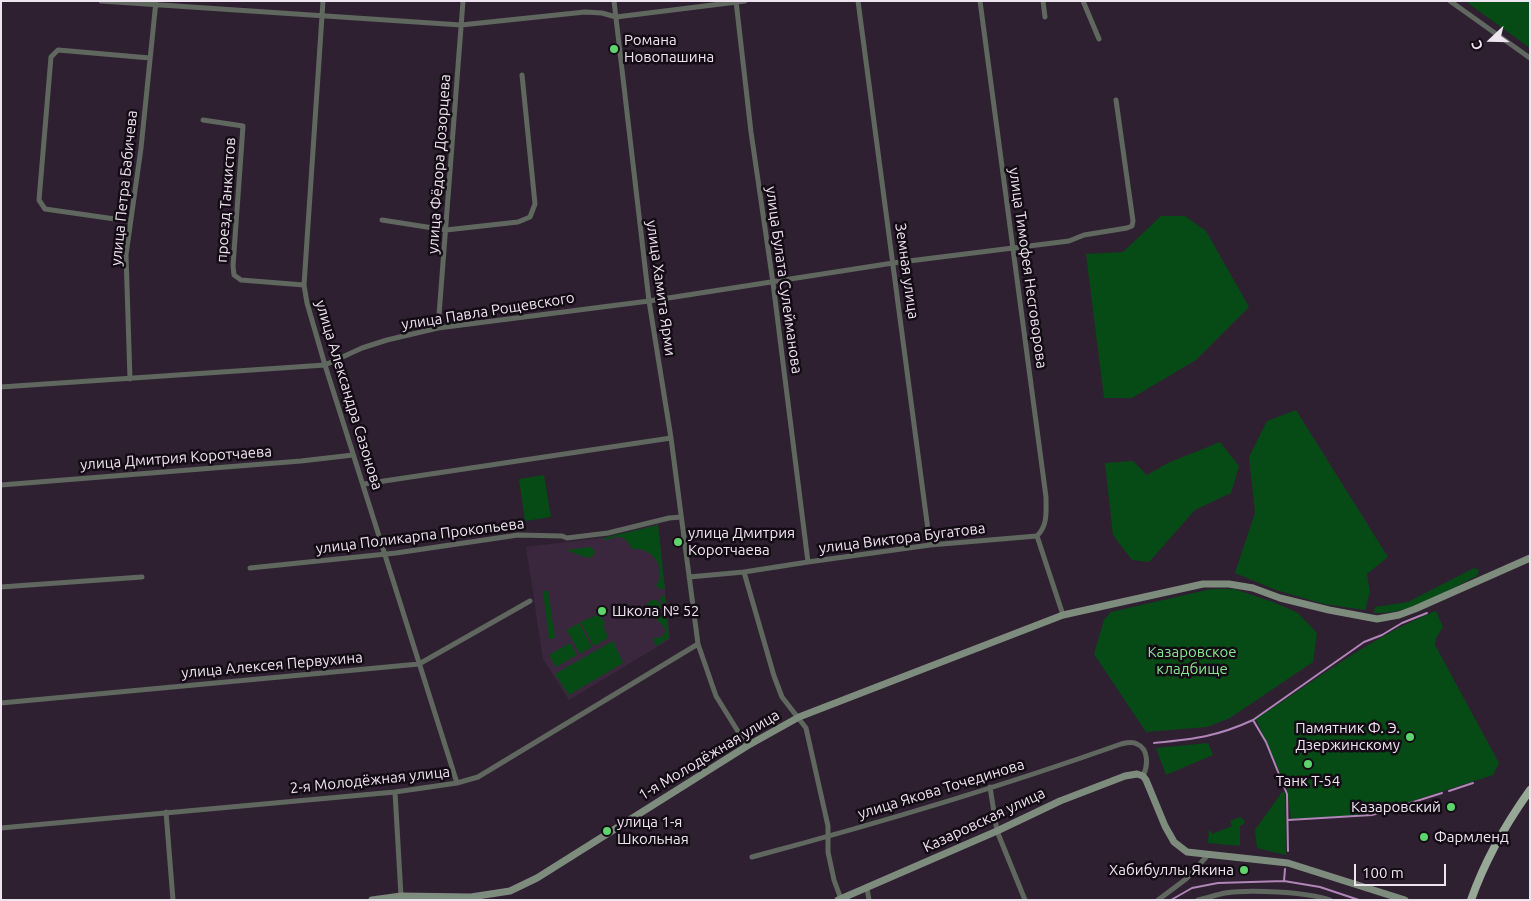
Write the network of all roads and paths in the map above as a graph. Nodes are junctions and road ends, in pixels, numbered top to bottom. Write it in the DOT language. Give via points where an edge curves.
graph roads {
  1 [pos="100,1"];
  2 [pos="323,1"];
  3 [pos="463,1"];
  4 [pos="614,1"];
  5 [pos="745,1"];
  6 [pos="858,1"];
  7 [pos="980,1"];
  8 [pos="1043,1"];
  9 [pos="1083,1"];
  10 [pos="1450,1"];
  11 [pos="736,2"];
  12 [pos="156,3"];
  13 [pos="322,15"];
  14 [pos="616,17"];
  15 [pos="1045,17"];
  16 [pos="461,25"];
  17 [pos="1099,39"];
  18 [pos="150,58"];
  19 [pos="1530,58"];
  20 [pos="522,75"];
  21 [pos="1116,100"];
  22 [pos="203,120"];
  23 [pos="382,220"];
  24 [pos="129,221"];
  25 [pos="446,230"];
  26 [pos="1013,248"];
  27 [pos="893,264"];
  28 [pos="773,283"];
  29 [pos="304,284"];
  30 [pos="649,301"];
  31 [pos="438,328"];
  32 [pos="325,365"];
  33 [pos="130,379"];
  34 [pos="1,388"];
  35 [pos="671,438"];
  36 [pos="354,455"];
  37 [pos="364,484"];
  38 [pos="1,485"];
  39 [pos="681,517"];
  40 [pos="1037,536"];
  41 [pos="930,545"];
  42 [pos="385,554"];
  43 [pos="1530,558"];
  44 [pos="808,562"];
  45 [pos="250,568"];
  46 [pos="744,572"];
  47 [pos="142,577"];
  48 [pos="689,577"];
  49 [pos="1,587"];
  50 [pos="530,601"];
  51 [pos="1063,614"];
  52 [pos="698,644"];
  53 [pos="419,664"];
  54 [pos="1,703"];
  55 [pos="799,717"];
  56 [pos="747,746"];
  57 [pos="1143,776"];
  58 [pos="458,784"];
  59 [pos="990,787"];
  60 [pos="1530,790"];
  61 [pos="395,792"];
  62 [pos="166,812"];
  63 [pos="1,828"];
  64 [pos="997,831"];
  65 [pos="829,837"];
  66 [pos="1208,855"];
  67 [pos="752,857"];
  68 [pos="867,888"];
  69 [pos="401,896"];
  70 [pos="1383,896"];
  71 [pos="840,899"];
  72 [pos="1209,899"];
  73 [pos="173,900"];
  74 [pos="372,900"];
  75 [pos="869,900"];
  76 [pos="1025,900"];
  77 [pos="1158,900"];
  78 [pos="1198,900"];
  79 [pos="1330,900"];
  80 [pos="1405,900"];
  81 [pos="1471,900"];
  1 -- 12 [label="street"];
  2 -- 13 [label="street, улица Александра Сазонова"];
  3 -- 16 [label="street, улица Фёдора Дозорцева"];
  4 -- 14 [label="street, улица Хамита Ярми"];
  5 -- 11 [label="street"];
  6 -- 27 [label="street, Земная улица"];
  7 -- 26 [label="street, улица Тимофея Несговорова"];
  8 -- 15 [label="street"];
  9 -- 17 [label="street"];
  10 -- 19 [label="street"];
  11 -- 14 [label="street"];
  11 -- 28 [label="street, улица Булата Сулейманова"];
  12 -- 13 [label="street"];
  12 -- 18 [label="street, улица Петра Бабичева"];
  13 -- 16 [label="street"];
  13 -- 29 [label="street, улица Александра Сазонова"];
  14 -- 16 [label="street" via="585,12"];
  14 -- 30 [label="street, улица Хамита Ярми"];
  16 -- 25 [label="street, улица Фёдора Дозорцева"];
  18 -- 24 [label="street, улица Петра Бабичева" via="141,148"];
  18 -- 24 [label="street" via="58,50 51,57 39,200 45,209"];
  20 -- 25 [label="street" via="535,204 530,217 518,222"];
  21 -- 26 [label="street, улица Павла Рощевского" via="1132,226 1068,241"];
  22 -- 29 [label="street, проезд Танкистов" via="243,126 234,275 241,280"];
  23 -- 25 [label="street"];
  24 -- 33 [label="street, улица Петра Бабичева" via="126,255"];
  25 -- 31 [label="street, улица Фёдора Дозорцева"];
  26 -- 27 [label="street, улица Павла Рощевского"];
  26 -- 40 [label="street, улица Тимофея Несговорова" via="1046,497 1047,518"];
  27 -- 28 [label="street, улица Павла Рощевского"];
  27 -- 41 [label="street, Земная улица"];
  28 -- 30 [label="street, улица Павла Рощевского"];
  28 -- 44 [label="street, улица Булата Сулейманова"];
  29 -- 32 [label="street, улица Александра Сазонова"];
  30 -- 31 [label="street, улица Павла Рощевского"];
  30 -- 35 [label="street, улица Хамита Ярми"];
  31 -- 32 [label="street, улица Павла Рощевского" via="362,348"];
  32 -- 33 [label="street, улица Павла Рощевского"];
  32 -- 36 [label="street, улица Александра Сазонова"];
  33 -- 34 [label="street, улица Павла Рощевского"];
  35 -- 37 [label="street"];
  35 -- 39 [label="street, улица Хамита Ярми"];
  36 -- 37 [label="street, улица Александра Сазонова"];
  36 -- 38 [label="street, улица Дмитрия Коротчаева"];
  37 -- 42 [label="street, улица Александра Сазонова"];
  39 -- 42 [label="street, улица Поликарпа Прокопьева" via="608,534 567,538 518,535"];
  39 -- 48 [label="street, улица Хамита Ярми"];
  40 -- 41 [label="street, улица Виктора Бугатова"];
  40 -- 51 [label="street"];
  41 -- 44 [label="street, улица Виктора Бугатова"];
  42 -- 45 [label="street, улица Поликарпа Прокопьева"];
  42 -- 53 [label="street, улица Александра Сазонова"];
  43 -- 51 [label="street, 1-я Молодёжная улица" via="1415,609 1377,619 1229,584 1203,584"];
  44 -- 46 [label="street, улица Виктора Бугатова"];
  46 -- 48 [label="street, улица Виктора Бугатова"];
  46 -- 55 [label="street" via="774,676 782,697"];
  47 -- 49 [label="street"];
  48 -- 52 [label="street"];
  50 -- 53 [label="street, улица Алексея Первухина"];
  51 -- 55 [label="street, 1-я Молодёжная улица"];
  52 -- 56 [label="street" via="716,696"];
  52 -- 58 [label="street, 2-я Молодёжная улица" via="513,757 478,777"];
  53 -- 54 [label="street, улица Алексея Первухина"];
  53 -- 58 [label="street, улица Александра Сазонова"];
  55 -- 56 [label="street, 1-я Молодёжная улица"];
  55 -- 65 [label="street" via="806,728"];
  56 -- 69 [label="street, 1-я Молодёжная улица" via="537,878 510,891 470,897"];
  57 -- 59 [label="street, улица Якова Точединова" via="1147,766 1143,750 1137,744 1120,744"];
  57 -- 64 [label="street, Казаровская улица" via="1125,776 1060,801"];
  57 -- 66 [label="street" via="1174,842 1187,852"];
  58 -- 61 [label="street, 2-я Молодёжная улица"];
  59 -- 64 [label="street"];
  59 -- 65 [label="street, улица Якова Точединова"];
  60 -- 81 [label="main road" via="1486,861"];
  61 -- 62 [label="street, 2-я Молодёжная улица"];
  61 -- 69 [label="street"];
  62 -- 63 [label="street, 2-я Молодёжная улица"];
  62 -- 73 [label="street"];
  64 -- 68 [label="street, Казаровская улица"];
  64 -- 76 [label="street"];
  65 -- 67 [label="street, улица Якова Точединова"];
  65 -- 71 [label="street" via="828,852"];
  66 -- 70 [label="street" via="1288,864"];
  66 -- 77 [label="street" via="1186,879"];
  68 -- 71 [label="street, Казаровская улица"];
  68 -- 75 [label="street"];
  69 -- 74 [label="street, 1-я Молодёжная улица"];
  70 -- 80 [label="street"];
  72 -- 78 [label="street"];
  72 -- 79 [label="street" via="1224,893 1261,892"];
}
